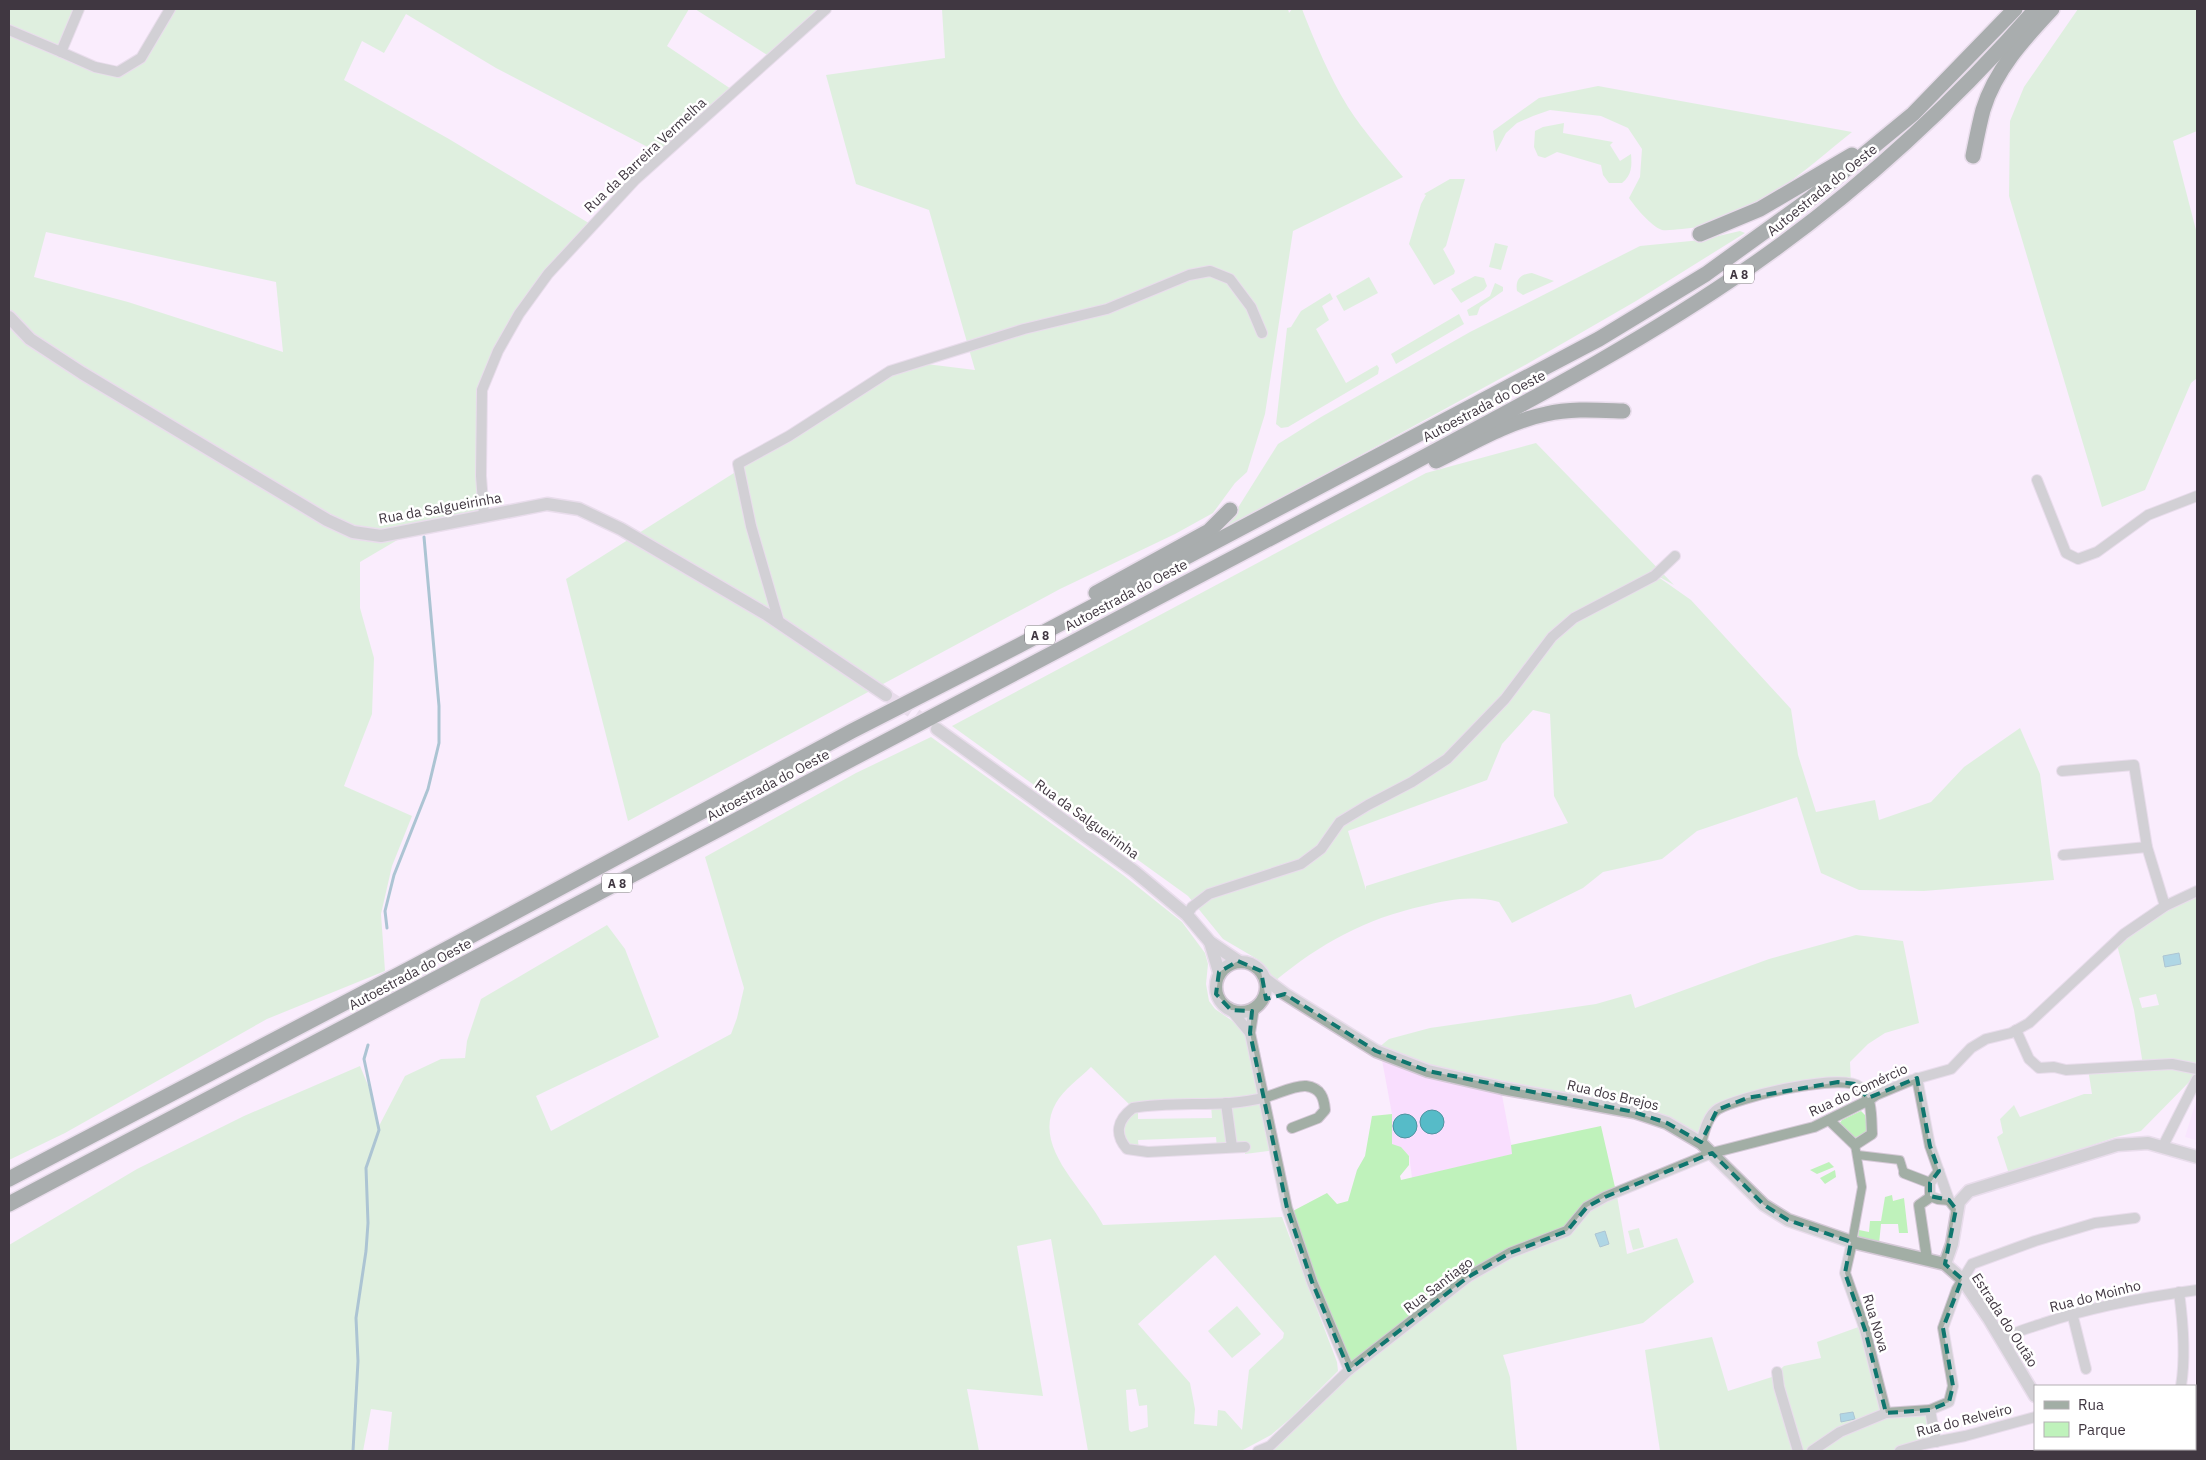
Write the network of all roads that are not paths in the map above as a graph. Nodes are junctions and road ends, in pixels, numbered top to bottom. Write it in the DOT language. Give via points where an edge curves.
graph roads {
  1 [pos="79,9"];
  2 [pos="170,9"];
  3 [pos="826,9"];
  4 [pos="2015,9"];
  5 [pos="2036,9"];
  6 [pos="2052,9"];
  7 [pos="9,30"];
  8 [pos="61,52"];
  9 [pos="1892,132"];
  10 [pos="1973,156"];
  11 [pos="1700,234"];
  12 [pos="9,317"];
  13 [pos="1262,333"];
  14 [pos="1623,411"];
  15 [pos="1394,473"];
  16 [pos="2037,480"];
  17 [pos="2197,496"];
  18 [pos="1230,510"];
  19 [pos="484,515"];
  20 [pos="1675,556"];
  21 [pos="779,622"];
  22 [pos="1018,646"];
  23 [pos="886,695"];
  24 [pos="937,729"];
  25 [pos="2062,771"];
  26 [pos="2147,847"];
  27 [pos="2063,855"];
  28 [pos="2197,891"];
  29 [pos="2165,906"];
  30 [pos="1187,915"];
  31 [pos="1210,942"];
  32 [pos="1238,961"];
  33 [pos="1220,972"];
  34 [pos="1265,979"];
  35 [pos="1285,994"];
  36 [pos="1258,1004"];
  37 [pos="1231,1010"];
  38 [pos="2016,1030"];
  39 [pos="1250,1033"];
  40 [pos="2197,1068"];
  41 [pos="1917,1078"];
  42 [pos="2197,1079"];
  43 [pos="1265,1098"];
  44 [pos="1869,1100"];
  45 [pos="1226,1103"];
  46 [pos="1828,1120"];
  47 [pos="1292,1128"];
  48 [pos="1701,1142"];
  49 [pos="2163,1146"];
  50 [pos="1232,1147"];
  51 [pos="1245,1147"];
  52 [pos="1857,1150"];
  53 [pos="1712,1153"];
  54 [pos="2197,1157"];
  55 [pos="1940,1171"];
  56 [pos="1904,1173"];
  57 [pos="9,1179"];
  58 [pos="1930,1183"];
  59 [pos="1932,1196"];
  60 [pos="9,1204"];
  61 [pos="1953,1205"];
  62 [pos="2135,1218"];
  63 [pos="1852,1242"];
  64 [pos="1927,1259"];
  65 [pos="1945,1264"];
  66 [pos="1962,1279"];
  67 [pos="2197,1290"];
  68 [pos="2180,1292"];
  69 [pos="2072,1313"];
  70 [pos="2002,1340"];
  71 [pos="2086,1368"];
  72 [pos="1348,1370"];
  73 [pos="1777,1372"];
  74 [pos="2181,1385"];
  75 [pos="2034,1394"];
  76 [pos="1930,1410"];
  77 [pos="1886,1413"];
  78 [pos="2034,1416"];
  79 [pos="1936,1442"];
  80 [pos="1258,1451"];
  81 [pos="1798,1451"];
  82 [pos="1812,1451"];
  83 [pos="1900,1451"];
  1 -- 8 [label="street"];
  2 -- 8 [label="street" via="142,58 118,72 95,68"];
  3 -- 19 [label="street, Rua da Barreira Vermelha" via="635,180 548,274 519,314 498,351 482,390"];
  4 -- 9 [label="highway, Autoestrada do Oeste / A 8"];
  5 -- 15 [label="highway, Autoestrada do Oeste / A 8" via="1956,94 1910,137 1829,207 1751,266 1592,366"];
  6 -- 10 [label="highway" via="2017,46 1991,90"];
  7 -- 8 [label="street"];
  9 -- 11 [label="highway" via="1760,209"];
  9 -- 22 [label="highway, Autoestrada do Oeste / A 8" via="1811,198 1713,269 1599,340"];
  12 -- 19 [label="street, Rua da Salgueirinha" via="30,339 82,372 353,532 381,536"];
  13 -- 21 [label="street" via="1251,307 1230,278 1210,271 1189,275 1107,309 1024,329 890,371 738,464 751,526"];
  14 -- 15 [label="highway" via="1571,410 1546,414 1507,427 1432,463"];
  15 -- 60 [label="highway, Autoestrada do Oeste / A 8"];
  16 -- 17 [label="street" via="2066,553 2078,559 2096,552 2148,515"];
  18 -- 22 [label="highway" via="1209,531 1071,607"];
  19 -- 21 [label="street, Rua da Salgueirinha" via="547,504 579,509 620,529"];
  20 -- 30 [label="street" via="1654,576 1574,618 1552,638 1506,699 1447,759 1340,822 1321,850 1301,864 1209,894"];
  21 -- 23 [label="street, Rua da Salgueirinha"];
  22 -- 57 [label="highway, Autoestrada do Oeste / A 8"];
  24 -- 30 [label="street, Rua da Salgueirinha" via="1134,871"];
  25 -- 26 [label="street" via="2134,765"];
  26 -- 27 [label="street"];
  26 -- 29 [label="street"];
  28 -- 29 [label="street, Rua do Comércio"];
  29 -- 38 [label="street, Rua do Comércio" via="2124,934 2029,1023"];
  30 -- 31 [label="street, Rua da Salgueirinha"];
  31 -- 32 [label="street, Rua da Salgueirinha"];
  31 -- 33 [label="street, Rua da Salgueirinha"];
  32 -- 33 [label="street"];
  32 -- 34 [label="street" via="1254,965"];
  33 -- 37 [label="street" via="1216,994"];
  34 -- 35 [label="street, Rua dos Brejos"];
  34 -- 36 [label="street" via="1266,990"];
  35 -- 36 [label="street"];
  35 -- 48 [label="street, Rua dos Brejos" via="1376,1050 1428,1072 1634,1112 1668,1123"];
  36 -- 37 [label="street" via="1246,1012"];
  36 -- 39 [label="street"];
  37 -- 39 [label="street"];
  38 -- 40 [label="street" via="2029,1058 2038,1068 2066,1070 2172,1064"];
  38 -- 41 [label="street, Rua do Comércio" via="1986,1039 1971,1048 1951,1069"];
  39 -- 43 [label="street"];
  41 -- 44 [label="street, Rua do Comércio"];
  41 -- 55 [label="street" via="1930,1146"];
  42 -- 49 [label="street"];
  43 -- 45 [label="street"];
  43 -- 47 [label="street" via="1305,1086 1316,1089 1324,1098 1324,1110 1318,1118"];
  43 -- 72 [label="street" via="1287,1208 1312,1282"];
  44 -- 46 [label="street, Rua do Comércio"];
  44 -- 48 [label="street" via="1856,1084 1838,1082 1747,1098 1717,1110 1708,1121"];
  44 -- 52 [label="street" via="1872,1134"];
  45 -- 50 [label="street"];
  45 -- 50 [label="street" via="1133,1108 1125,1114 1118,1128 1120,1141 1128,1149 1148,1152"];
  46 -- 52 [label="street"];
  46 -- 53 [label="street, Rua do Comércio" via="1794,1133"];
  48 -- 53 [label="street, Rua dos Brejos"];
  49 -- 54 [label="street"];
  49 -- 61 [label="street" via="2133,1143 2100,1149 1969,1191"];
  50 -- 51 [label="street"];
  52 -- 56 [label="street" via="1900,1160"];
  52 -- 63 [label="street" via="1862,1187"];
  53 -- 63 [label="street, Rua dos Brejos" via="1764,1205 1788,1220"];
  53 -- 72 [label="street, Rua Santiago" via="1605,1197 1587,1208 1567,1230 1510,1253 1468,1277"];
  55 -- 58 [label="street"];
  55 -- 61 [label="street"];
  56 -- 58 [label="street"];
  58 -- 59 [label="street"];
  59 -- 61 [label="street"];
  59 -- 64 [label="street" via="1919,1205"];
  61 -- 65 [label="street" via="1952,1244"];
  62 -- 66 [label="street" via="2095,1223 1972,1264"];
  63 -- 64 [label="street, Rua dos Brejos"];
  63 -- 77 [label="street, Rua Nova" via="1845,1273 1865,1330"];
  64 -- 65 [label="street, Rua dos Brejos"];
  65 -- 66 [label="street, Estrada do Outão"];
  66 -- 70 [label="street, Estrada do Outão"];
  66 -- 76 [label="street" via="1942,1328 1954,1386 1949,1402"];
  67 -- 68 [label="street, Rua do Moinho"];
  68 -- 69 [label="street, Rua do Moinho"];
  68 -- 74 [label="street"];
  69 -- 70 [label="street, Rua do Moinho"];
  69 -- 71 [label="street"];
  70 -- 75 [label="street, Estrada do Outão"];
  72 -- 80 [label="street, Rua Santiago" via="1270,1446"];
  73 -- 81 [label="street"];
  76 -- 77 [label="street"];
  76 -- 79 [label="street"];
  77 -- 82 [label="street" via="1840,1432"];
  78 -- 79 [label="street, Rua do Relveiro"];
  79 -- 83 [label="street, Rua do Relveiro"];
}
